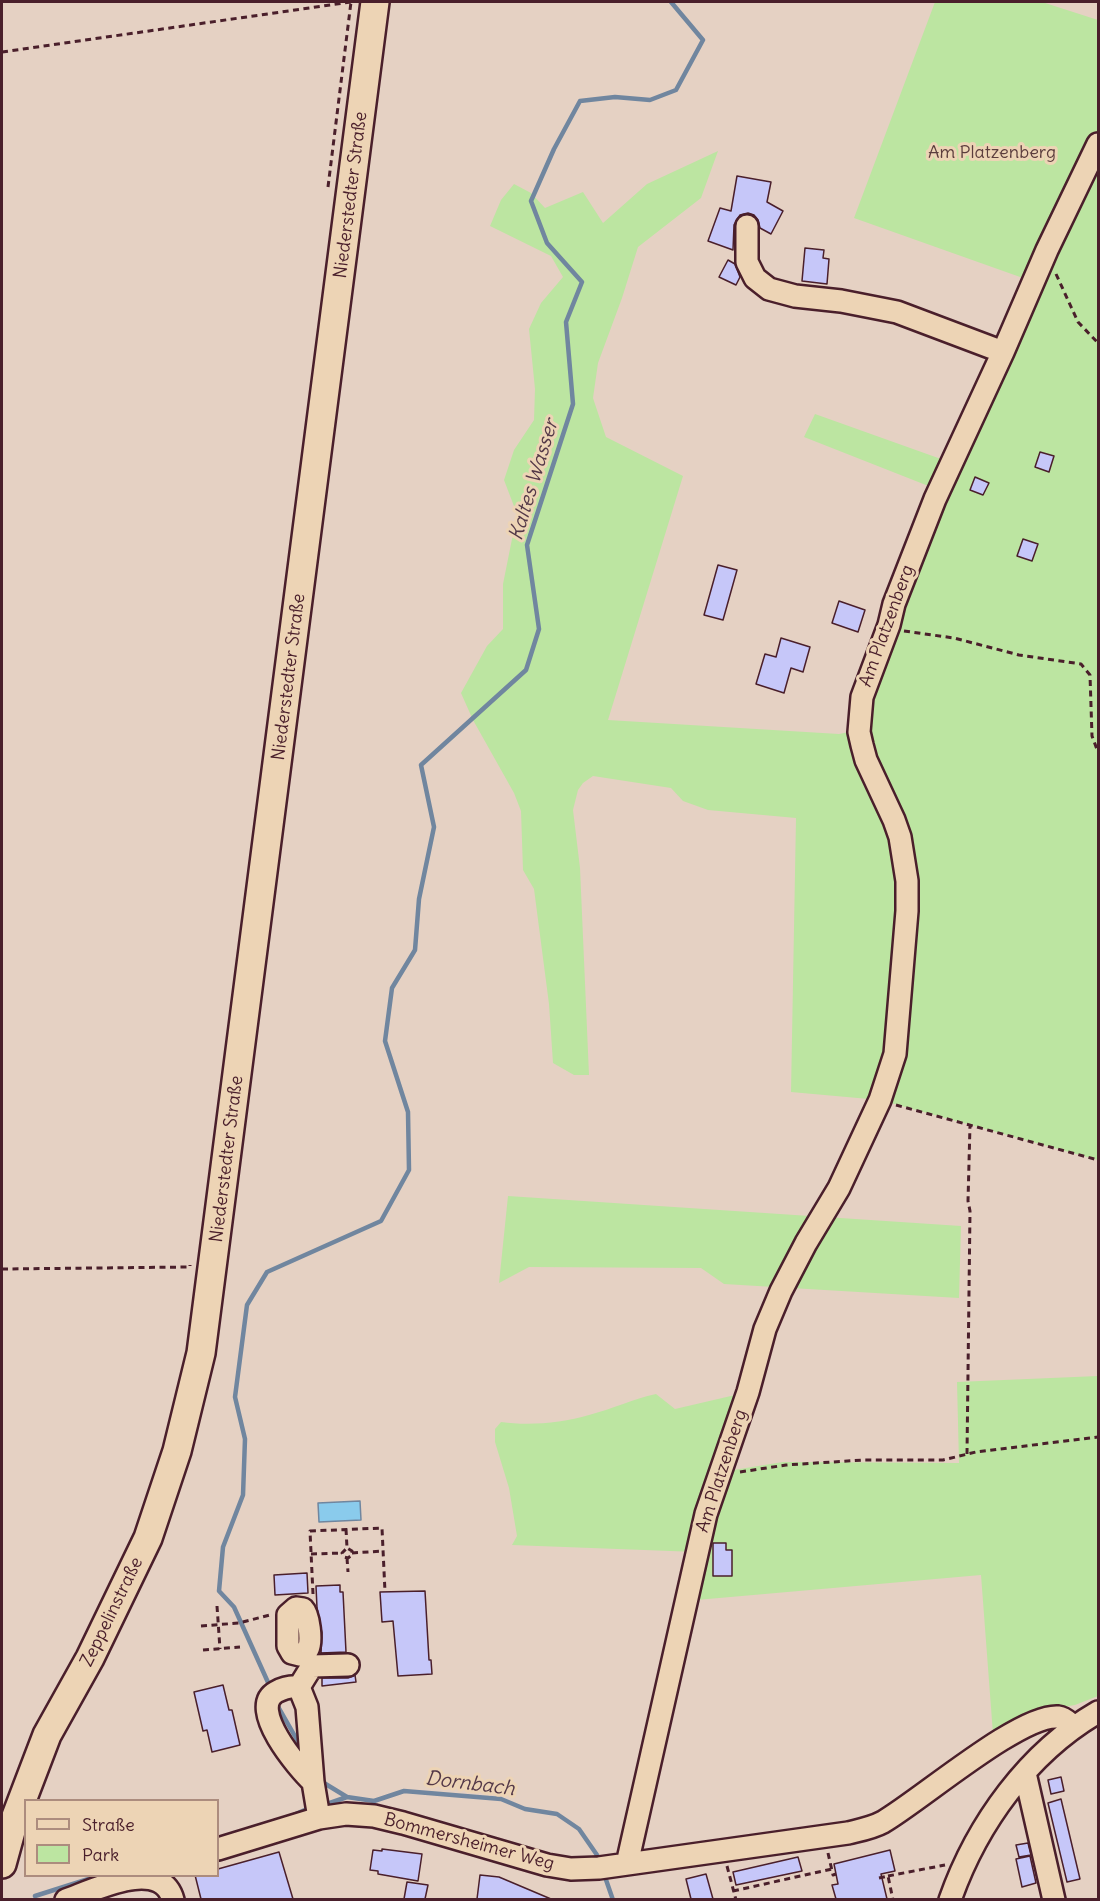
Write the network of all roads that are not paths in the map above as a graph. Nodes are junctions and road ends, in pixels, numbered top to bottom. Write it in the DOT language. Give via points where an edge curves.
graph roads {
  1 [pos="375,2"];
  2 [pos="1098,144"];
  3 [pos="747,226"];
  4 [pos="1003,352"];
  5 [pos="201,1353"];
  6 [pos="304,1611"];
  7 [pos="309,1659"];
  8 [pos="348,1665"];
  9 [pos="299,1687"];
  10 [pos="1098,1712"];
  11 [pos="1073,1726"];
  12 [pos="1025,1773"];
  13 [pos="313,1782"];
  14 [pos="319,1818"];
  15 [pos="219,1849"];
  16 [pos="2,1864"];
  17 [pos="613,1866"];
  18 [pos="170,1886"];
  19 [pos="66,1899"];
  20 [pos="950,1899"];
  21 [pos="1054,1899"];
  1 -- 5 [label="main road, Niederstedter Straße"];
  2 -- 4 [label="street, Am Platzenberg"];
  3 -- 4 [label="street" via="747,262 755,278 769,289 897,312"];
  4 -- 17 [label="street, Am Platzenberg" via="935,499 894,604 859,714 866,760 900,837 907,881 895,1054 880,1100 839,1188 806,1243 765,1329 706,1514"];
  5 -- 16 [label="main road, Zeppelinstraße" via="177,1451 148,1538 90,1658 47,1735"];
  6 -- 7 [label="street" via="294,1609 287,1618 289,1649"];
  7 -- 8 [label="street"];
  7 -- 9 [label="street"];
  9 -- 13 [label="street" via="308,1707"];
  9 -- 13 [label="street" via="291,1686 270,1696 266,1710 297,1767"];
  10 -- 11 [label="street"];
  11 -- 12 [label="street"];
  11 -- 17 [label="street, Bommersheimer Weg" via="1056,1717 1024,1727 867,1829"];
  12 -- 20 [label="street" via="994,1813"];
  12 -- 21 [label="street"];
  13 -- 14 [label="street"];
  14 -- 15 [label="street, Bommersheimer Weg"];
  14 -- 17 [label="street, Bommersheimer Weg" via="346,1814 374,1816 554,1866"];
  18 -- 19 [label="street" via="134,1878"];
}
